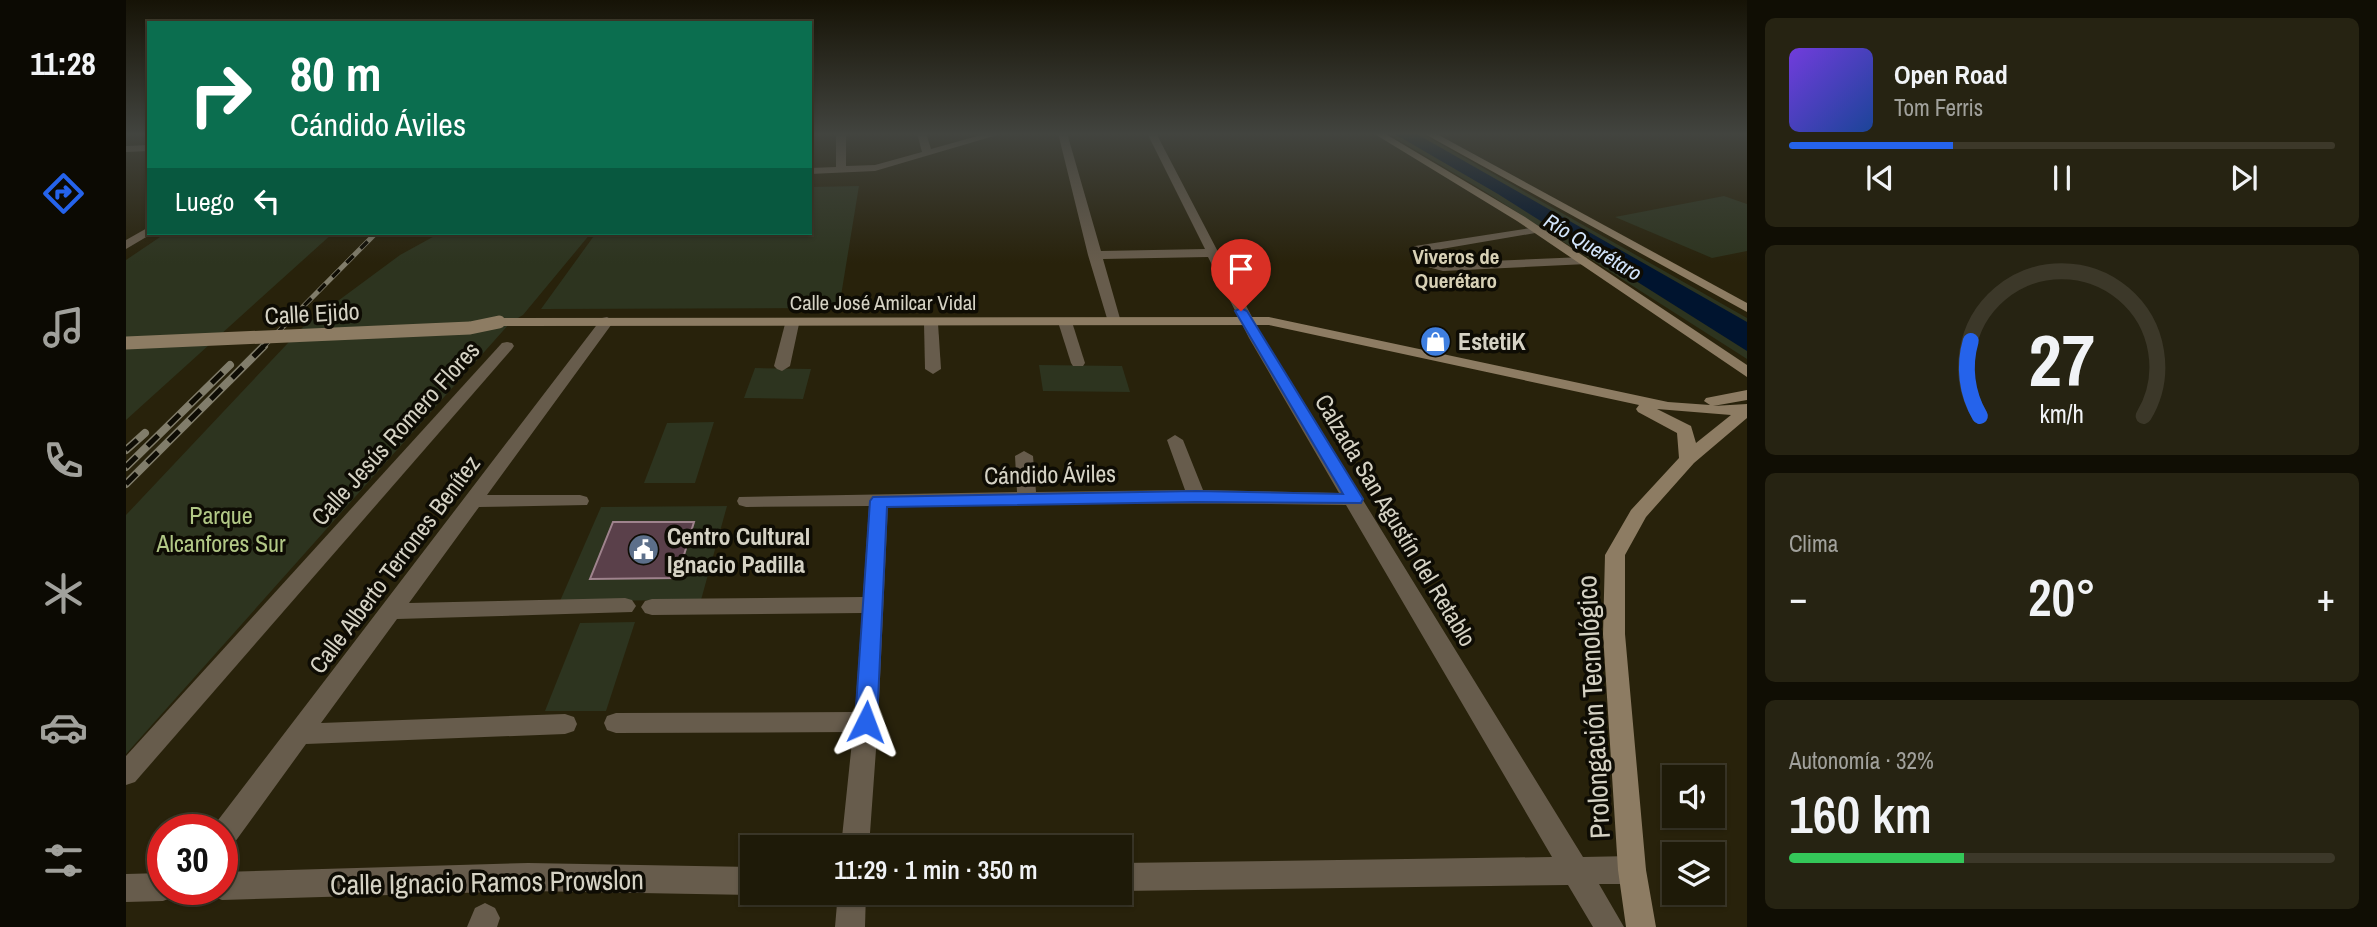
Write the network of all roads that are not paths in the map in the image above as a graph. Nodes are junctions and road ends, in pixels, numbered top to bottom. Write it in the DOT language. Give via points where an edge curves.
graph roads {
  1 [pos="1073,176"];
  2 [pos="1172,176"];
  3 [pos="1447,176"];
  4 [pos="1505,176"];
  5 [pos="1537,230"];
  6 [pos="147,231"];
  7 [pos="126,245"];
  8 [pos="1211,253"];
  9 [pos="1094,255"];
  10 [pos="1583,261"];
  11 [pos="1747,308"];
  12 [pos="607,321"];
  13 [pos="520,322"];
  14 [pos="1065,322"];
  15 [pos="1247,322"];
  16 [pos="499,323"];
  17 [pos="931,323"];
  18 [pos="1114,323"];
  19 [pos="792,324"];
  20 [pos="126,337"];
  21 [pos="126,343"];
  22 [pos="507,346"];
  23 [pos="1078,363"];
  24 [pos="782,366"];
  25 [pos="933,369"];
  26 [pos="1747,372"];
  27 [pos="1747,395"];
  28 [pos="1610,397"];
  29 [pos="1747,410"];
  30 [pos="1175,440"];
  31 [pos="1024,456"];
  32 [pos="1688,459"];
  33 [pos="1196,496"];
  34 [pos="1355,499"];
  35 [pos="580,500"];
  36 [pos="1027,500"];
  37 [pos="475,501"];
  38 [pos="746,501"];
  39 [pos="879,501"];
  40 [pos="873,605"];
  41 [pos="625,606"];
  42 [pos="652,607"];
  43 [pos="393,611"];
  44 [pos="866,722"];
  45 [pos="616,723"];
  46 [pos="565,724"];
  47 [pos="298,734"];
  48 [pos="126,774"];
  49 [pos="238,815"];
  50 [pos="856,835"];
  51 [pos="1574,870"];
  52 [pos="1632,870"];
  53 [pos="1132,877"];
  54 [pos="740,881"];
  55 [pos="238,886"];
  56 [pos="147,887"];
  57 [pos="126,888"];
  58 [pos="851,905"];
  59 [pos="850,927"];
  60 [pos="1609,927"];
  61 [pos="1641,927"];
  1 -- 9 [label="street"];
  2 -- 8 [label="street, Calzada San Agustín del Retablo"];
  3 -- 5 [label="street"];
  4 -- 11 [label="street"];
  5 -- 10 [label="street"];
  5 -- 10 [label="street" via="1415,250 1429,263 1443,267"];
  6 -- 7 [label="street"];
  8 -- 9 [label="street"];
  8 -- 15 [label="street, Calzada San Agustín del Retablo"];
  9 -- 18 [label="street"];
  10 -- 26 [label="street"];
  12 -- 13 [label="street, Calle José Amilcar Vidal"];
  12 -- 19 [label="street, Calle José Amilcar Vidal"];
  12 -- 37 [label="street, Calle Alberto Terrones Benítez"];
  13 -- 16 [label="street, Calle Ejido"];
  14 -- 17 [label="street, Calle José Amilcar Vidal"];
  14 -- 18 [label="street, Calle José Amilcar Vidal"];
  14 -- 23 [label="street"];
  15 -- 18 [label="street, Calle José Amilcar Vidal"];
  15 -- 28 [label="street, Calle José Amilcar Vidal"];
  15 -- 34 [label="street, Calzada San Agustín del Retablo"];
  16 -- 20 [label="street, Calle Ejido, bridge" via="474,320"];
  16 -- 21 [label="street, Calle Ejido, bridge"];
  17 -- 19 [label="street, Calle José Amilcar Vidal"];
  17 -- 25 [label="street"];
  19 -- 24 [label="street"];
  22 -- 48 [label="street, Calle Jesús Romero Flores"];
  27 -- 28 [label="street, Calle José Amilcar Vidal" via="1692,402"];
  28 -- 29 [label="street, Calle José Amilcar Vidal" via="1686,409"];
  28 -- 32 [label="street" via="1659,414 1685,430"];
  29 -- 32 [label="street, Prolongación Tecnológico"];
  30 -- 33 [label="street"];
  31 -- 36 [label="street"];
  32 -- 52 [label="street, Prolongación Tecnológico" via="1638,514 1615,555 1614,634"];
  33 -- 34 [label="street, Cándido Áviles"];
  33 -- 36 [label="street, Cándido Áviles"];
  34 -- 51 [label="street, Calzada San Agustín del Retablo"];
  35 -- 37 [label="street"];
  36 -- 39 [label="street, Cándido Áviles"];
  37 -- 43 [label="street, Calle Alberto Terrones Benítez"];
  38 -- 39 [label="street, Cándido Áviles"];
  39 -- 40 [label="street"];
  40 -- 42 [label="street"];
  40 -- 44 [label="street"];
  41 -- 43 [label="street"];
  43 -- 47 [label="street, Calle Alberto Terrones Benítez"];
  44 -- 45 [label="street"];
  44 -- 50 [label="street"];
  46 -- 47 [label="street"];
  47 -- 49 [label="street, Calle Alberto Terrones Benítez"];
  51 -- 52 [label="street"];
  51 -- 53 [label="street"];
  51 -- 60 [label="street, Calzada San Agustín del Retablo"];
  52 -- 61 [label="street, Prolongación Tecnológico"];
  54 -- 55 [label="street, Calle Ignacio Ramos Prowslon" via="528,877"];
  56 -- 57 [label="street"];
  58 -- 59 [label="street"];
}
